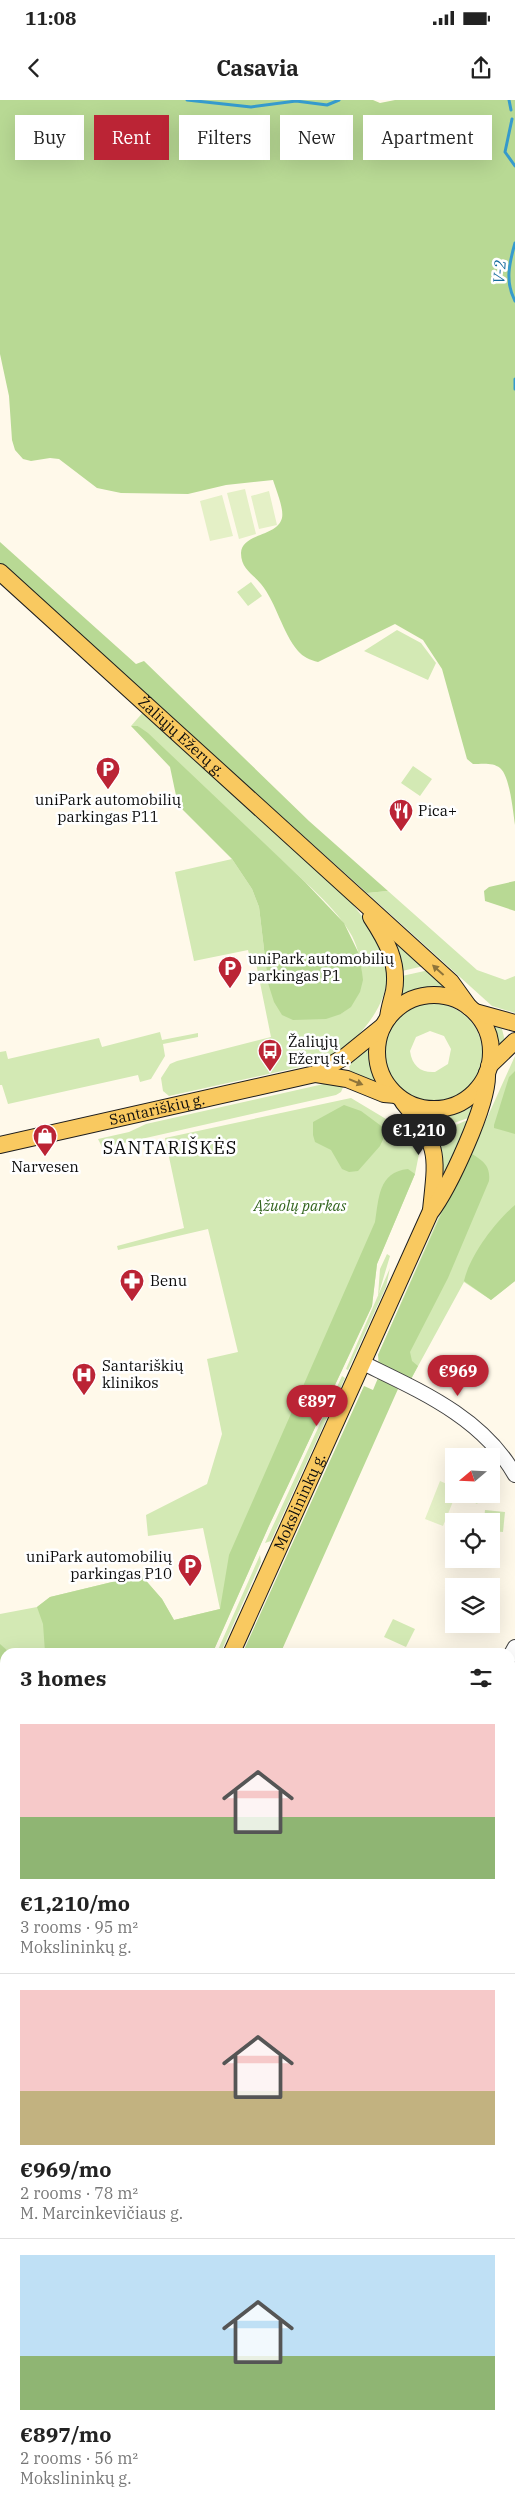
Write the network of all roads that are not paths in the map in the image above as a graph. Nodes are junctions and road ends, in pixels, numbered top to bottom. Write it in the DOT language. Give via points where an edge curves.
graph roads {
  1 [pos="0,572"];
  2 [pos="362,902"];
  3 [pos="472,1010"];
  4 [pos="385,1022"];
  5 [pos="515,1023"];
  6 [pos="515,1041"];
  7 [pos="488,1069"];
  8 [pos="315,1074"];
  9 [pos="399,1098"];
  10 [pos="0,1145"];
  11 [pos="430,1213"];
  12 [pos="363,1363"];
  13 [pos="515,1475"];
  14 [pos="234,1648"];
  1 -- 2 [label="main road, Žaliųjų Ežerų g."];
  3 -- 2 [label="main road, Žaliųjų Ežerų g., one-way" via="451,982"];
  2 -- 4 [label="main road, Žaliųjų Ežerų g." via="387,943 394,963 394,990"];
  3 -- 4 [label="main road" via="458,1000 432,995 408,1001"];
  3 -- 5 [label="main road"];
  3 -- 7 [label="main road" via="482,1021 489,1037 491,1054"];
  4 -- 8 [label="main road, Santariškių g." via="346,1056"];
  4 -- 9 [label="main road" via="378,1038 377,1063 384,1080"];
  6 -- 7 [label="main road"];
  7 -- 9 [label="main road" via="474,1094 452,1107 427,1109"];
  7 -- 11 [label="main road, Mokslininkų g." via="484,1101 445,1190"];
  8 -- 9 [label="main road, Santariškių g., one-way" via="347,1079"];
  8 -- 10 [label="main road, Santariškių g."];
  9 -- 11 [label="main road, Mokslininkų g." via="421,1124 433,1148 435,1169"];
  11 -- 12 [label="main road, Mokslininkų g."];
  12 -- 13 [label="street" via="413,1388 472,1424 498,1448"];
  12 -- 14 [label="main road, Mokslininkų g."];
}
